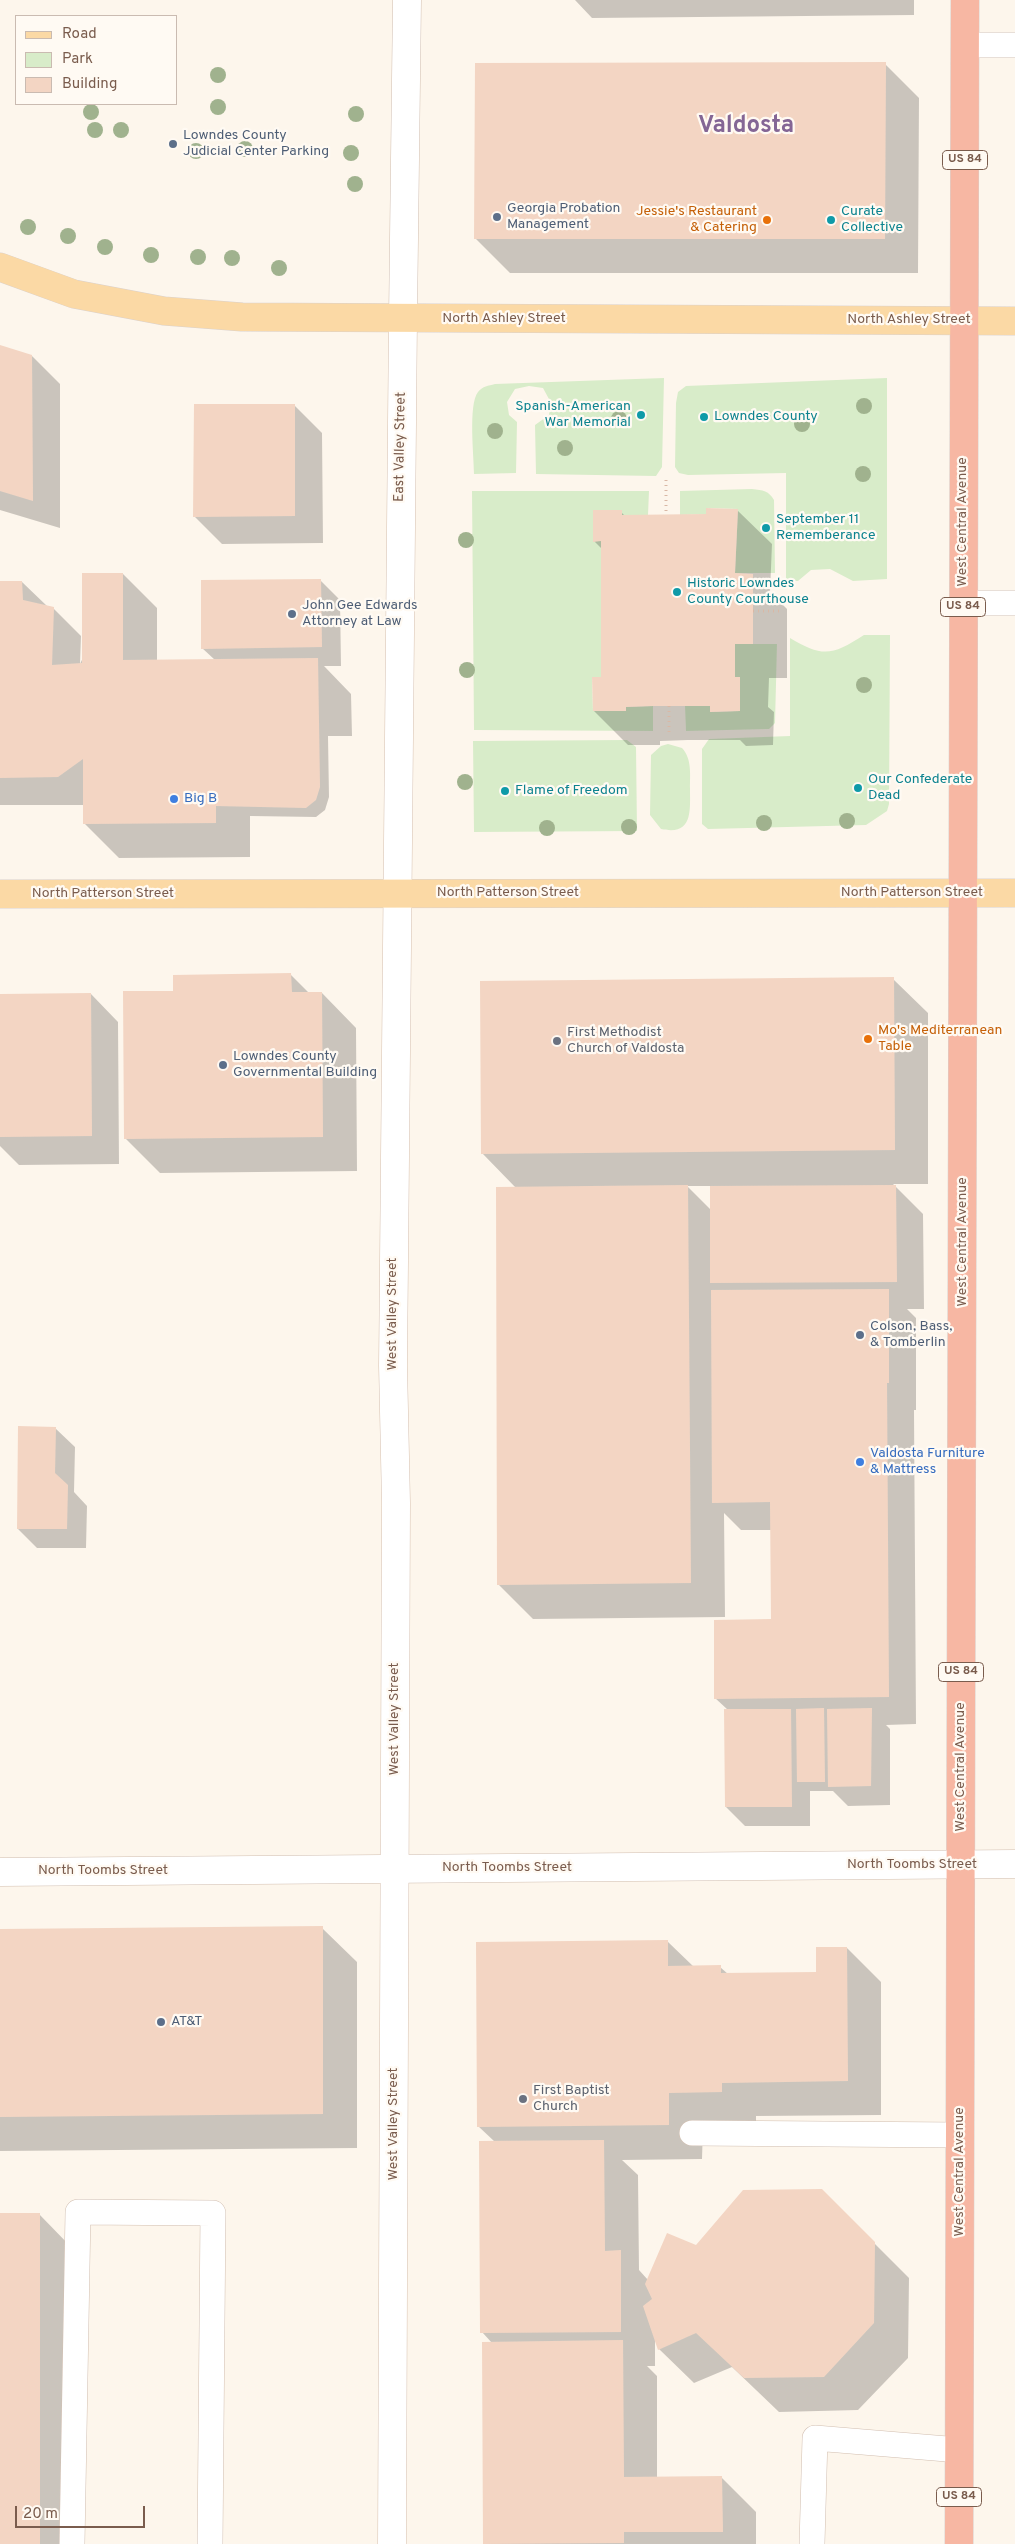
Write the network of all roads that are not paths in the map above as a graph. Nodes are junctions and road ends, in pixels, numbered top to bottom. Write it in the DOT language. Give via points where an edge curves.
graph roads {
  1 [pos="407,0"];
  2 [pos="965,0"];
  3 [pos="965,45"];
  4 [pos="1015,45"];
  5 [pos="0,267"];
  6 [pos="403,318"];
  7 [pos="965,321"];
  8 [pos="1015,321"];
  9 [pos="963,603"];
  10 [pos="1015,603"];
  11 [pos="396,893"];
  12 [pos="964,893"];
  13 [pos="1015,893"];
  14 [pos="0,894"];
  15 [pos="961,1864"];
  16 [pos="1015,1864"];
  17 [pos="395,1868"];
  18 [pos="0,1872"];
  19 [pos="692,2133"];
  20 [pos="960,2135"];
  21 [pos="959,2450"];
  22 [pos="72,2544"];
  23 [pos="210,2544"];
  24 [pos="392,2544"];
  25 [pos="812,2544"];
  26 [pos="959,2544"];
  1 -- 6 [label="street, East Valley Street"];
  2 -- 3 [label="highway, West Central Avenue / US 84"];
  3 -- 4 [label="lane"];
  3 -- 7 [label="highway, West Central Avenue / US 84"];
  5 -- 6 [label="main road, North Ashley Street" via="74,294 164,312 242,317"];
  6 -- 7 [label="main road, North Ashley Street"];
  6 -- 11 [label="street, East Valley Street"];
  7 -- 8 [label="main road, North Ashley Street"];
  7 -- 9 [label="highway, West Central Avenue / US 84"];
  9 -- 10 [label="lane"];
  9 -- 12 [label="highway, West Central Avenue / US 84"];
  11 -- 12 [label="main road, North Patterson Street"];
  11 -- 14 [label="main road, North Patterson Street"];
  11 -- 17 [label="street, West Valley Street" via="393,1365"];
  12 -- 13 [label="main road, North Patterson Street"];
  12 -- 15 [label="highway, West Central Avenue / US 84"];
  15 -- 16 [label="street, North Toombs Street"];
  15 -- 17 [label="street, North Toombs Street"];
  15 -- 20 [label="highway, West Central Avenue / US 84"];
  17 -- 18 [label="street, North Toombs Street"];
  17 -- 24 [label="street, West Valley Street"];
  19 -- 20 [label="lane"];
  20 -- 21 [label="highway, West Central Avenue / US 84"];
  21 -- 25 [label="lane" via="814,2438"];
  21 -- 26 [label="highway, West Central Avenue / US 84"];
  22 -- 23 [label="lane" via="78,2212 213,2213"];
}
